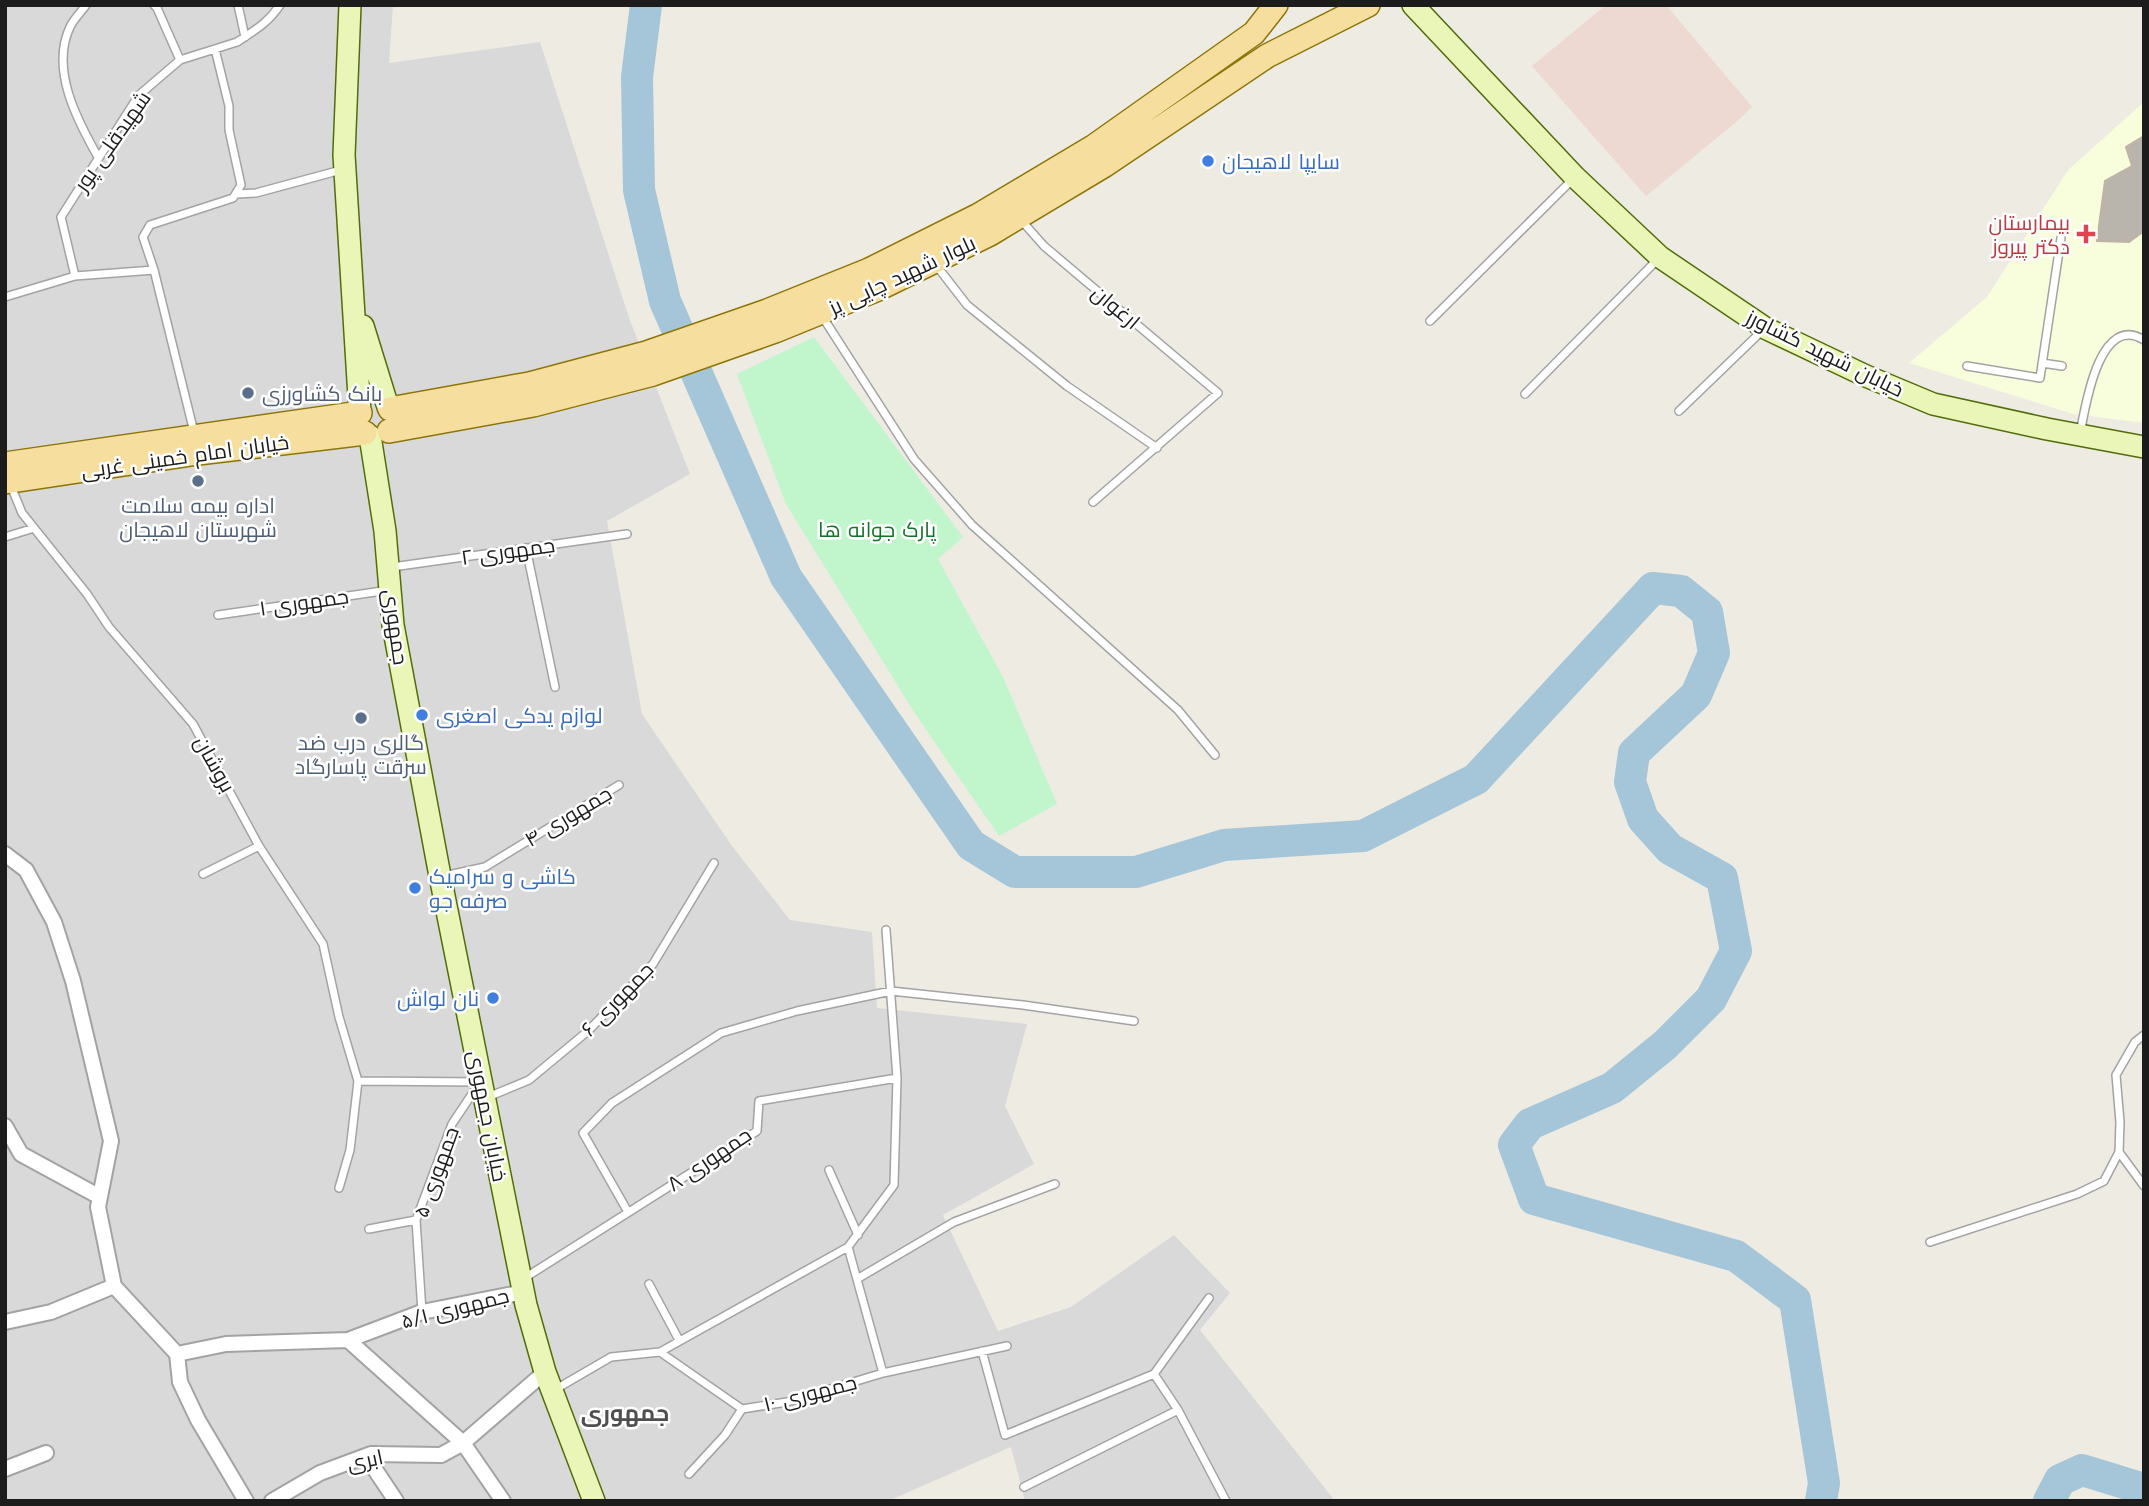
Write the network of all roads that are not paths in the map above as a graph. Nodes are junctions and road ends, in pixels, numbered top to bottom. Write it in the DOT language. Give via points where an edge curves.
graph roads {
  1 [pos="86,5"];
  2 [pos="154,5"];
  3 [pos="238,5"];
  4 [pos="280,5"];
  5 [pos="350,5"];
  6 [pos="1276,5"];
  7 [pos="1368,5"];
  8 [pos="1413,5"];
  9 [pos="245,37"];
  10 [pos="215,49"];
  11 [pos="180,60"];
  12 [pos="98,156"];
  13 [pos="345,169"];
  14 [pos="1575,177"];
  15 [pos="236,194"];
  16 [pos="1018,217"];
  17 [pos="2061,238"];
  18 [pos="1660,257"];
  19 [pos="933,262"];
  20 [pos="154,270"];
  21 [pos="75,276"];
  22 [pos="5,297"];
  23 [pos="820,313"];
  24 [pos="1430,321"];
  25 [pos="1765,328"];
  26 [pos="730,336"];
  27 [pos="2144,340"];
  28 [pos="2042,363"];
  29 [pos="1967,366"];
  30 [pos="2062,366"];
  31 [pos="1525,394"];
  32 [pos="1679,411"];
  33 [pos="378,423"];
  34 [pos="2080,435"];
  35 [pos="196,444"];
  36 [pos="2144,447"];
  37 [pos="1157,448"];
  38 [pos="6,473"];
  39 [pos="1093,502"];
  40 [pos="34,528"];
  41 [pos="627,534"];
  42 [pos="5,537"];
  43 [pos="526,548"];
  44 [pos="388,568"];
  45 [pos="390,590"];
  46 [pos="218,615"];
  47 [pos="555,687"];
  48 [pos="412,723"];
  49 [pos="1215,755"];
  50 [pos="619,785"];
  51 [pos="259,846"];
  52 [pos="5,853"];
  53 [pos="714,863"];
  54 [pos="203,874"];
  55 [pos="440,876"];
  56 [pos="886,930"];
  57 [pos="891,991"];
  58 [pos="1134,1021"];
  59 [pos="2144,1035"];
  60 [pos="897,1078"];
  61 [pos="358,1081"];
  62 [pos="482,1090"];
  63 [pos="5,1126"];
  64 [pos="2119,1152"];
  65 [pos="829,1170"];
  66 [pos="1055,1184"];
  67 [pos="2144,1186"];
  68 [pos="339,1188"];
  69 [pos="100,1197"];
  70 [pos="628,1212"];
  71 [pos="416,1220"];
  72 [pos="369,1229"];
  73 [pos="858,1235"];
  74 [pos="1930,1242"];
  75 [pos="848,1247"];
  76 [pos="857,1279"];
  77 [pos="649,1284"];
  78 [pos="114,1286"];
  79 [pos="522,1286"];
  80 [pos="1209,1298"];
  81 [pos="422,1312"];
  82 [pos="5,1322"];
  83 [pos="348,1340"];
  84 [pos="679,1340"];
  85 [pos="1007,1346"];
  86 [pos="982,1351"];
  87 [pos="660,1352"];
  88 [pos="177,1354"];
  89 [pos="883,1373"];
  90 [pos="1154,1374"];
  91 [pos="548,1381"];
  92 [pos="742,1409"];
  93 [pos="1178,1410"];
  94 [pos="463,1443"];
  95 [pos="46,1453"];
  96 [pos="366,1456"];
  97 [pos="5,1469"];
  98 [pos="689,1474"];
  99 [pos="1024,1487"];
  100 [pos="246,1501"];
  101 [pos="272,1501"];
  102 [pos="396,1501"];
  103 [pos="503,1501"];
  104 [pos="594,1501"];
  105 [pos="1226,1501"];
  1 -- 12 [label="lane" via="70,27 62,53 80,126"];
  2 -- 11 [label="lane"];
  3 -- 9 [label="lane"];
  4 -- 9 [label="lane, شهیدقلی پور" via="270,20"];
  5 -- 13 [label="main road, جمهوری"];
  6 -- 26 [label="main road, بلوار شهید چایی پز" via="1254,33 1093,147 979,215"];
  7 -- 16 [label="main road, بلوار شهید چایی پز" via="1267,55 1105,165"];
  8 -- 14 [label="main road, خیابان شهید کشاورز"];
  9 -- 10 [label="lane, شهیدقلی پور"];
  10 -- 11 [label="lane, شهیدقلی پور"];
  10 -- 15 [label="lane" via="241,185"];
  11 -- 12 [label="lane, شهیدقلی پور" via="139,95"];
  12 -- 21 [label="lane, شهیدقلی پور" via="61,217"];
  13 -- 15 [label="lane"];
  13 -- 33 [label="main road, جمهوری" via="353,294"];
  14 -- 18 [label="main road, خیابان شهید کشاورز"];
  14 -- 24 [label="lane"];
  15 -- 20 [label="lane" via="150,225 143,237"];
  16 -- 19 [label="main road, بلوار شهید چایی پز"];
  16 -- 37 [label="lane, ارغوان" via="1044,246 1218,393"];
  17 -- 28 [label="lane"];
  18 -- 25 [label="main road, خیابان شهید کشاورز"];
  18 -- 31 [label="lane"];
  19 -- 23 [label="main road, بلوار شهید چایی پز"];
  19 -- 37 [label="lane" via="967,305 1067,386"];
  20 -- 21 [label="lane"];
  20 -- 35 [label="lane"];
  21 -- 22 [label="lane"];
  23 -- 26 [label="main road, بلوار شهید چایی پز"];
  23 -- 49 [label="lane" via="914,459 972,525 1178,710"];
  25 -- 32 [label="lane"];
  25 -- 34 [label="main road, خیابان شهید کشاورز" via="1933,404"];
  26 -- 33 [label="main road, بلوار شهید چایی پز" via="650,364 529,384"];
  27 -- 34 [label="lane" via="2130,335 2109,344 2100,358"];
  28 -- 29 [label="lane" via="2040,378"];
  28 -- 30 [label="lane"];
  33 -- 35 [label="main road, خیابان امام خمینی غربی"];
  33 -- 44 [label="main road, جمهوری"];
  34 -- 36 [label="main road, خیابان شهید کشاورز"];
  35 -- 38 [label="main road, خیابان امام خمینی غربی"];
  37 -- 39 [label="lane"];
  38 -- 40 [label="lane, بروشان" via="22,513"];
  40 -- 42 [label="lane"];
  40 -- 51 [label="lane, بروشان" via="109,627 193,724"];
  41 -- 43 [label="lane, جمهوری ۲"];
  43 -- 44 [label="lane, جمهوری ۲"];
  43 -- 47 [label="lane"];
  44 -- 45 [label="main road, جمهوری"];
  45 -- 46 [label="lane, جمهوری ۱"];
  45 -- 48 [label="main road, جمهوری"];
  48 -- 55 [label="main road, خیابان جمهوری"];
  50 -- 55 [label="lane, جمهوری ۴" via="485,867"];
  51 -- 54 [label="lane"];
  51 -- 61 [label="lane, بروشان" via="323,944"];
  52 -- 69 [label="street" via="26,870 54,922 72,981 110,1141"];
  53 -- 62 [label="lane, جمهوری ۶" via="653,964 588,1031 529,1080"];
  55 -- 62 [label="main road, خیابان جمهوری"];
  56 -- 57 [label="lane"];
  57 -- 58 [label="lane"];
  57 -- 60 [label="lane"];
  57 -- 70 [label="lane" via="721,1033 612,1103 583,1133"];
  59 -- 64 [label="lane" via="2116,1075"];
  60 -- 70 [label="lane, جمهوری ۸" via="759,1101 757,1131"];
  60 -- 73 [label="lane" via="894,1185"];
  61 -- 62 [label="lane"];
  61 -- 68 [label="lane" via="350,1150"];
  62 -- 71 [label="lane, جمهوری ۵" via="452,1124"];
  62 -- 79 [label="main road, خیابان جمهوری"];
  63 -- 69 [label="street" via="21,1154"];
  64 -- 67 [label="lane"];
  64 -- 74 [label="lane" via="2104,1181 2077,1194"];
  65 -- 73 [label="lane"];
  66 -- 76 [label="lane" via="954,1222"];
  69 -- 78 [label="street" via="97,1207"];
  70 -- 79 [label="lane, جمهوری ۸"];
  71 -- 72 [label="lane"];
  71 -- 81 [label="lane, جمهوری ۵"];
  73 -- 75 [label="lane"];
  75 -- 76 [label="lane"];
  75 -- 84 [label="lane"];
  76 -- 89 [label="lane"];
  77 -- 84 [label="lane"];
  78 -- 82 [label="street" via="51,1312"];
  78 -- 88 [label="street"];
  79 -- 81 [label="street, جمهوری ۵/۱"];
  79 -- 91 [label="main road, خیابان جمهوری"];
  80 -- 90 [label="lane"];
  81 -- 83 [label="street, جمهوری ۵/۱"];
  83 -- 88 [label="street, جمهوری ۵/۱" via="226,1344"];
  83 -- 94 [label="street"];
  84 -- 87 [label="lane"];
  85 -- 86 [label="lane, جمهوری ۱۰"];
  86 -- 89 [label="lane, جمهوری ۱۰"];
  86 -- 90 [label="lane" via="1006,1435"];
  87 -- 91 [label="lane" via="611,1357"];
  87 -- 92 [label="lane, جمهوری ۱۰"];
  88 -- 100 [label="street" via="180,1382"];
  89 -- 92 [label="lane, جمهوری ۱۰" via="787,1402"];
  90 -- 93 [label="lane"];
  91 -- 94 [label="street"];
  91 -- 104 [label="main road, خیابان جمهوری"];
  92 -- 98 [label="lane"];
  93 -- 99 [label="lane"];
  93 -- 105 [label="lane"];
  94 -- 96 [label="street, ابری" via="441,1455"];
  94 -- 103 [label="street"];
  95 -- 97 [label="street"];
  96 -- 101 [label="street, ابری" via="320,1473"];
  96 -- 102 [label="street"];
}
